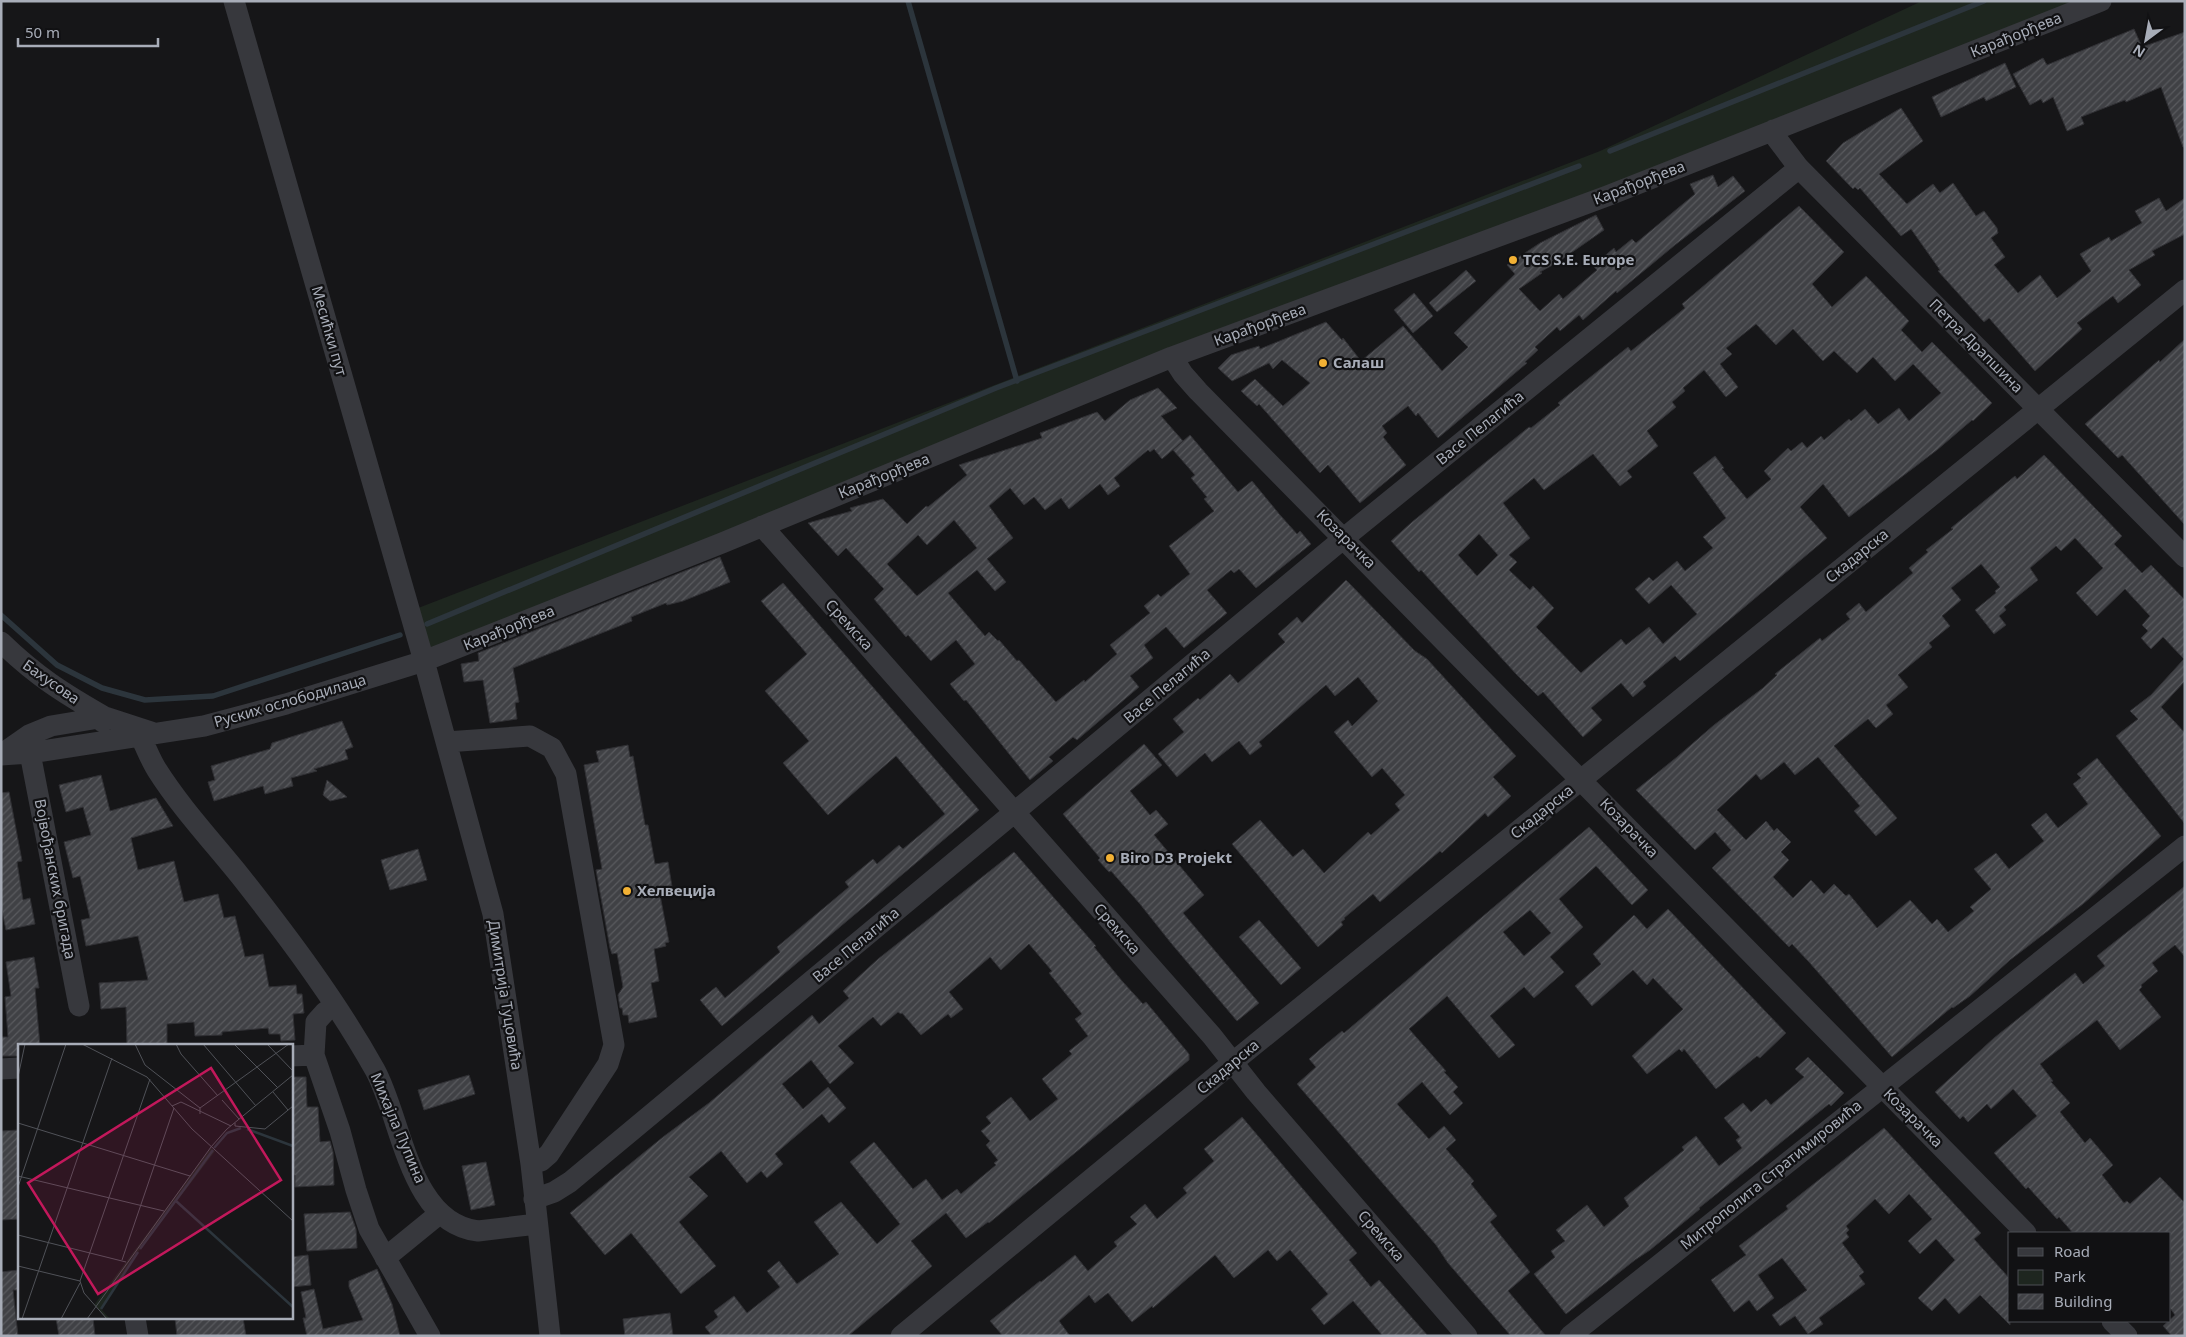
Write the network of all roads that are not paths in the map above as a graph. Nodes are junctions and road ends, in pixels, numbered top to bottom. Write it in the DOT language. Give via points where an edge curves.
graph roads {
  1 [pos="234,1"];
  2 [pos="2101,1"];
  3 [pos="1773,130"];
  4 [pos="1799,168"];
  5 [pos="2185,290"];
  6 [pos="1172,357"];
  7 [pos="2039,409"];
  8 [pos="762,526"];
  9 [pos="1344,538"];
  10 [pos="2185,558"];
  11 [pos="1,642"];
  12 [pos="424,661"];
  13 [pos="56,689"];
  14 [pos="105,717"];
  15 [pos="51,726"];
  16 [pos="147,734"];
  17 [pos="446,742"];
  18 [pos="86,743"];
  19 [pos="30,753"];
  20 [pos="1,755"];
  21 [pos="1582,780"];
  22 [pos="1015,813"];
  23 [pos="2185,846"];
  24 [pos="335,1005"];
  25 [pos="79,1006"];
  26 [pos="292,1056"];
  27 [pos="314,1056"];
  28 [pos="1232,1063"];
  29 [pos="18,1068"];
  30 [pos="1,1069"];
  31 [pos="1882,1086"];
  32 [pos="549,1154"];
  33 [pos="531,1164"];
  34 [pos="570,1182"];
  35 [pos="534,1199"];
  36 [pos="439,1214"];
  37 [pos="537,1224"];
  38 [pos="2025,1232"];
  39 [pos="390,1254"];
  40 [pos="135,1320"];
  41 [pos="2113,1322"];
  42 [pos="138,1336"];
  43 [pos="430,1336"];
  44 [pos="550,1336"];
  45 [pos="901,1336"];
  46 [pos="1467,1336"];
  47 [pos="1570,1336"];
  48 [pos="2127,1336"];
  1 -- 12 [label="street, Месићки пут"];
  2 -- 3 [label="street, Карађорђева"];
  3 -- 4 [label="street, Петра Драпшина"];
  3 -- 6 [label="street, Карађорђева" via="1608,196"];
  4 -- 7 [label="street, Петра Драпшина"];
  4 -- 9 [label="street, Васе Пелагића"];
  5 -- 7 [label="street, Скадарска"];
  6 -- 8 [label="street, Карађорђева"];
  6 -- 9 [label="street, Козарачка" via="1198,391"];
  7 -- 10 [label="street, Петра Драпшина"];
  7 -- 21 [label="street, Скадарска"];
  8 -- 12 [label="street, Карађорђева"];
  8 -- 22 [label="street, Сремска"];
  9 -- 21 [label="street, Козарачка"];
  9 -- 22 [label="street, Васе Пелагића"];
  11 -- 13 [label="street, Бахусова"];
  12 -- 16 [label="street, Руских ослободилаца" via="204,726"];
  12 -- 17 [label="street, Димитрија Туцовића"];
  13 -- 14 [label="street, Бахусова"];
  13 -- 15 [label="street" via="57,712"];
  14 -- 15 [label="street, Руских ослободилаца"];
  14 -- 16 [label="street, Руских ослободилаца"];
  14 -- 18 [label="street" via="97,733"];
  15 -- 20 [label="street, Руских ослободилаца" via="29,735"];
  16 -- 18 [label="street, Руских ослободилаца"];
  16 -- 24 [label="street, Михајла Пупина" via="161,775 269,913"];
  17 -- 32 [label="street" via="530,736 552,748 566,774 614,1045 608,1064"];
  17 -- 33 [label="street, Димитрија Туцовића" via="493,914"];
  18 -- 19 [label="street, Руских ослободилаца"];
  19 -- 20 [label="street, Руских ослободилаца"];
  19 -- 25 [label="street, Војвођанских бригада"];
  21 -- 28 [label="street, Скадарска"];
  21 -- 31 [label="street, Козарачка"];
  22 -- 28 [label="street, Сремска" via="1212,1036"];
  22 -- 34 [label="street, Васе Пелагића"];
  23 -- 31 [label="street, Митрополита Стратимировића"];
  24 -- 27 [label="street" via="316,1022"];
  24 -- 36 [label="street, Михајла Пупина" via="376,1072 418,1180"];
  26 -- 27 [label="street"];
  27 -- 39 [label="street" via="369,1229"];
  28 -- 45 [label="street, Скадарска"];
  28 -- 46 [label="street, Сремска"];
  29 -- 30 [label="street"];
  31 -- 38 [label="street, Козарачка"];
  31 -- 47 [label="street, Митрополита Стратимировића"];
  32 -- 33 [label="street"];
  32 -- 34 [label="street"];
  33 -- 35 [label="street, Димитрија Туцовића"];
  34 -- 35 [label="street, Васе Пелагића"];
  35 -- 37 [label="street, Димитрија Туцовића"];
  36 -- 37 [label="street, Михајла Пупина" via="469,1230 478,1231"];
  36 -- 39 [label="street"];
  37 -- 44 [label="street, Димитрија Туцовића"];
  39 -- 43 [label="street"];
  40 -- 42 [label="street"];
  41 -- 48 [label="street"];
}
